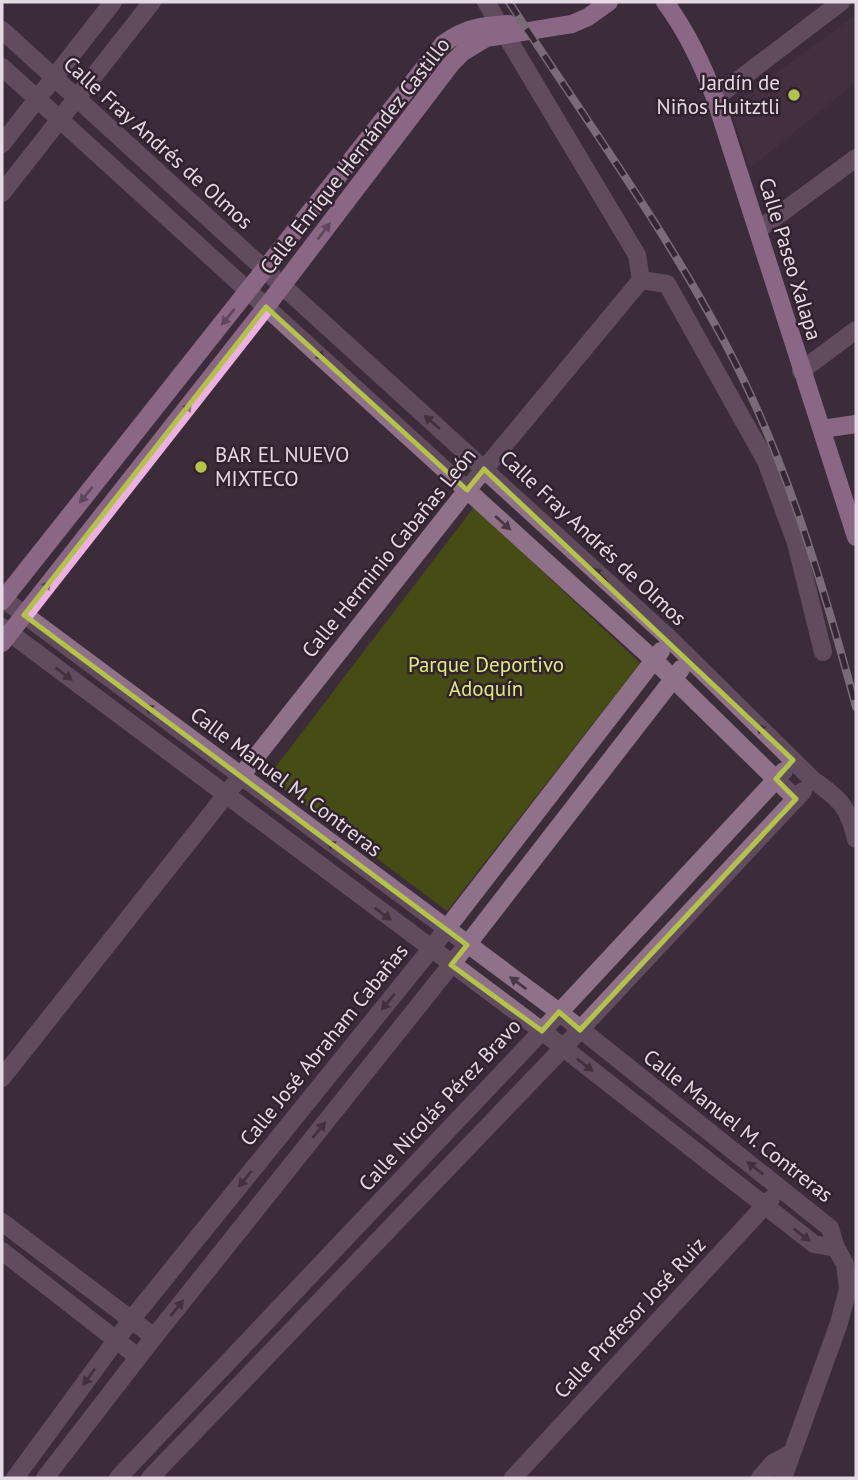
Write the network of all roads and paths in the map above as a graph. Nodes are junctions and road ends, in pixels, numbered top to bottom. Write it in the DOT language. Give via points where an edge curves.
graph roads {
  1 [pos="113,2"];
  2 [pos="152,2"];
  3 [pos="486,2"];
  4 [pos="609,2"];
  5 [pos="664,2"];
  6 [pos="841,2"];
  7 [pos="2,30"];
  8 [pos="504,30"];
  9 [pos="2,66"];
  10 [pos="53,78"];
  11 [pos="715,98"];
  12 [pos="36,99"];
  13 [pos="75,99"];
  14 [pos="58,120"];
  15 [pos="2,144"];
  16 [pos="856,158"];
  17 [pos="2,193"];
  18 [pos="758,230"];
  19 [pos="264,270"];
  20 [pos="641,280"];
  21 [pos="281,287"];
  22 [pos="248,291"];
  23 [pos="266,307"];
  24 [pos="856,330"];
  25 [pos="801,371"];
  26 [pos="856,424"];
  27 [pos="822,429"];
  28 [pos="485,469"];
  29 [pos="467,490"];
  30 [pos="856,537"];
  31 [pos="2,600"];
  32 [pos="24,615"];
  33 [pos="4,634"];
  34 [pos="670,639"];
  35 [pos="823,653"];
  36 [pos="689,659"];
  37 [pos="654,660"];
  38 [pos="674,678"];
  39 [pos="793,760"];
  40 [pos="240,776"];
  41 [pos="776,779"];
  42 [pos="813,780"];
  43 [pos="226,795"];
  44 [pos="796,799"];
  45 [pos="856,839"];
  46 [pos="446,929"];
  47 [pos="467,945"];
  48 [pos="430,949"];
  49 [pos="452,965"];
  50 [pos="559,1012"];
  51 [pos="580,1030"];
  52 [pos="542,1031"];
  53 [pos="563,1048"];
  54 [pos="2,1078"];
  55 [pos="780,1188"];
  56 [pos="764,1206"];
  57 [pos="2,1222"];
  58 [pos="836,1248"];
  59 [pos="2,1251"];
  60 [pos="131,1320"];
  61 [pos="154,1337"];
  62 [pos="116,1340"];
  63 [pos="138,1357"];
  64 [pos="790,1454"];
  65 [pos="15,1478"];
  66 [pos="45,1478"];
  67 [pos="118,1478"];
  68 [pos="150,1478"];
  69 [pos="513,1478"];
  70 [pos="760,1478"];
  71 [pos="783,1478"];
  1 -- 10 [label="street"];
  2 -- 13 [label="street"];
  3 -- 8 [label="street"];
  4 -- 8 [label="main road, Calle Enrique Hernández Castillo" via="572,24"];
  5 -- 11 [label="main road, Calle Paseo Xalapa" via="683,26"];
  6 -- 11 [label="street"];
  7 -- 10 [label="street, Calle Fray Andrés de Olmos"];
  8 -- 19 [label="main road, Calle Enrique Hernández Castillo" via="477,26 443,44"];
  8 -- 20 [label="street" via="637,254"];
  21 -- 8 [label="main road, Calle Enrique Hernández Castillo, one-way" via="451,64 473,45"];
  9 -- 12 [label="street"];
  10 -- 12 [label="street"];
  10 -- 13 [label="street, Calle Fray Andrés de Olmos"];
  11 -- 18 [label="main road, Calle Paseo Xalapa"];
  12 -- 14 [label="street"];
  12 -- 15 [label="street"];
  13 -- 14 [label="street"];
  13 -- 19 [label="street, Calle Fray Andrés de Olmos"];
  14 -- 17 [label="street"];
  14 -- 22 [label="street"];
  16 -- 18 [label="street"];
  18 -- 25 [label="main road, Calle Paseo Xalapa"];
  19 -- 21 [label="street, Calle Fray Andrés de Olmos"];
  19 -- 22 [label="main road, Calle Enrique Hernández Castillo"];
  20 -- 28 [label="street, Calle Herminio Cabañas León"];
  20 -- 35 [label="street" via="667,284 766,461 796,543"];
  21 -- 23 [label="main road, Calle Enrique Hernández Castillo"];
  28 -- 21 [label="street, Calle Fray Andrés de Olmos, one-way"];
  22 -- 23 [label="street"];
  22 -- 31 [label="main road, Calle Enrique Hernández Castillo, one-way"];
  23 -- 29 [label="street, one-way"];
  32 -- 23 [label="main road, Calle Enrique Hernández Castillo, one-way"];
  24 -- 25 [label="street"];
  25 -- 27 [label="main road, Calle Paseo Xalapa"];
  26 -- 27 [label="main road"];
  27 -- 30 [label="main road, Calle Paseo Xalapa"];
  28 -- 29 [label="street, Calle Herminio Cabañas León"];
  34 -- 28 [label="street, Calle Fray Andrés de Olmos, one-way"];
  29 -- 37 [label="street, one-way"];
  29 -- 40 [label="street, Calle Herminio Cabañas León"];
  31 -- 32 [label="street, Calle Manuel M. Contreras"];
  32 -- 33 [label="main road, Calle Enrique Hernández Castillo"];
  40 -- 32 [label="street, Calle Manuel M. Contreras, one-way"];
  33 -- 43 [label="street, one-way"];
  34 -- 36 [label="street, Calle Fray Andrés de Olmos"];
  34 -- 37 [label="street, Calle José Abraham Cabañas"];
  36 -- 38 [label="street"];
  39 -- 36 [label="street, Calle Fray Andrés de Olmos, one-way"];
  37 -- 38 [label="street"];
  37 -- 46 [label="street, Calle José Abraham Cabañas"];
  38 -- 41 [label="street"];
  38 -- 47 [label="street"];
  39 -- 41 [label="street, Calle Nicolás Pérez Bravo"];
  39 -- 42 [label="street, Calle Fray Andrés de Olmos"];
  40 -- 43 [label="street, Calle Herminio Cabañas León"];
  46 -- 40 [label="street, Calle Manuel M. Contreras, one-way"];
  41 -- 44 [label="street"];
  41 -- 50 [label="street, Calle Nicolás Pérez Bravo"];
  42 -- 44 [label="street"];
  42 -- 45 [label="street, Calle Fray Andrés de Olmos" via="847,810"];
  43 -- 48 [label="street, one-way"];
  43 -- 54 [label="street, Calle Herminio Cabañas León"];
  44 -- 51 [label="street"];
  46 -- 47 [label="street, Calle Manuel M. Contreras"];
  46 -- 48 [label="street, Calle José Abraham Cabañas"];
  47 -- 49 [label="street"];
  50 -- 47 [label="street, Calle Manuel M. Contreras, one-way"];
  48 -- 49 [label="street"];
  48 -- 60 [label="street, Calle José Abraham Cabañas, one-way"];
  49 -- 52 [label="street"];
  61 -- 49 [label="street, one-way"];
  50 -- 51 [label="street, Calle Manuel M. Contreras"];
  50 -- 52 [label="street, Calle Nicolás Pérez Bravo"];
  51 -- 53 [label="street"];
  55 -- 51 [label="street, Calle Manuel M. Contreras, one-way"];
  52 -- 53 [label="street"];
  52 -- 67 [label="street, Calle Nicolás Pérez Bravo"];
  53 -- 56 [label="street, one-way"];
  53 -- 68 [label="street"];
  55 -- 56 [label="street, Calle Profesor José Ruiz"];
  55 -- 58 [label="street, Calle Manuel M. Contreras" via="830,1228"];
  56 -- 58 [label="street, one-way" via="814,1244"];
  56 -- 69 [label="street, Calle Profesor José Ruiz"];
  57 -- 60 [label="street"];
  58 -- 64 [label="street, Calle Manuel M. Contreras" via="845,1264 848,1289"];
  59 -- 62 [label="street"];
  60 -- 61 [label="street"];
  60 -- 62 [label="street, Calle José Abraham Cabañas"];
  61 -- 63 [label="street"];
  62 -- 63 [label="street"];
  62 -- 65 [label="street, Calle José Abraham Cabañas, one-way"];
  63 -- 66 [label="street"];
  64 -- 70 [label="street" via="773,1463"];
  64 -- 71 [label="street, Calle Manuel M. Contreras"];
}
